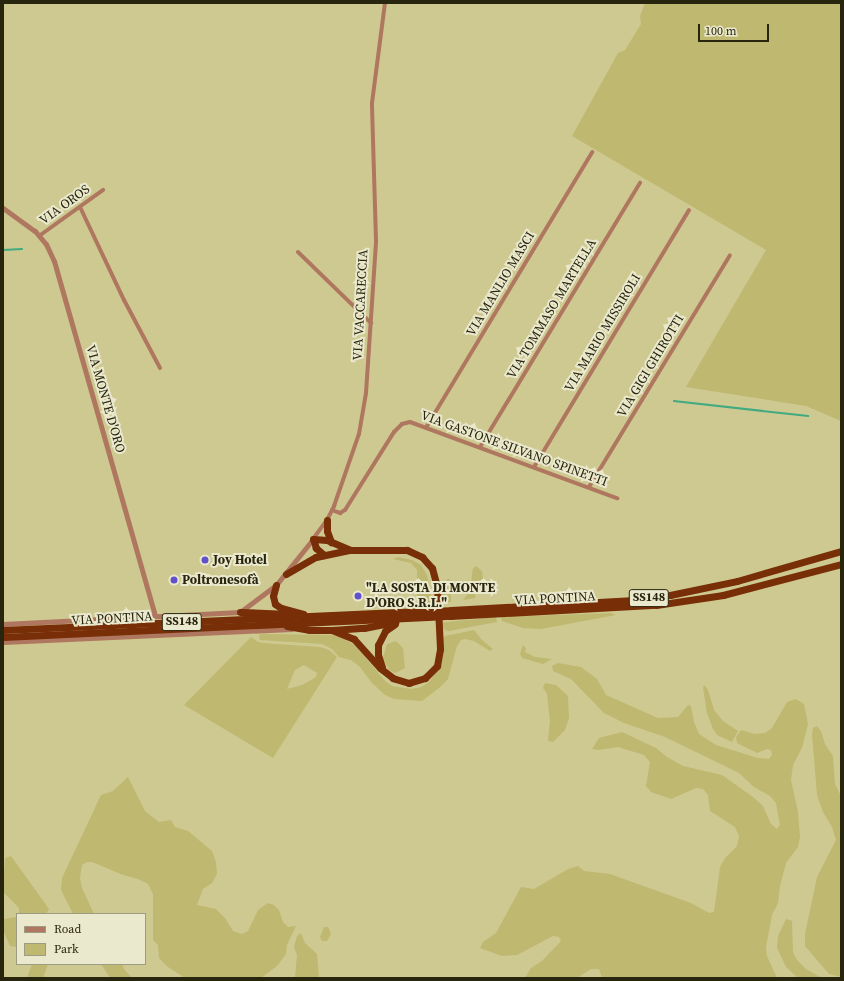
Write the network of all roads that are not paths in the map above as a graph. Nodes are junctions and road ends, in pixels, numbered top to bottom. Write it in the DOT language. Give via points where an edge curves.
graph roads {
  1 [pos="384,3"];
  2 [pos="592,152"];
  3 [pos="640,183"];
  4 [pos="103,190"];
  5 [pos="80,207"];
  6 [pos="3,208"];
  7 [pos="689,210"];
  8 [pos="39,236"];
  9 [pos="298,252"];
  10 [pos="730,255"];
  11 [pos="371,323"];
  12 [pos="160,368"];
  13 [pos="427,426"];
  14 [pos="480,447"];
  15 [pos="534,467"];
  16 [pos="590,487"];
  17 [pos="617,498"];
  18 [pos="332,510"];
  19 [pos="327,520"];
  20 [pos="313,539"];
  21 [pos="331,542"];
  22 [pos="350,550"];
  23 [pos="841,551"];
  24 [pos="324,555"];
  25 [pos="841,564"];
  26 [pos="286,574"];
  27 [pos="276,585"];
  28 [pos="240,612"];
  29 [pos="451,613"];
  30 [pos="428,614"];
  31 [pos="155,616"];
  32 [pos="309,616"];
  33 [pos="399,621"];
  34 [pos="274,623"];
  35 [pos="3,624"];
  36 [pos="3,630"];
  37 [pos="309,630"];
  38 [pos="332,630"];
  39 [pos="3,637"];
  40 [pos="3,642"];
  41 [pos="385,673"];
  1 -- 11 [label="street, VIA VACCARECCIA" via="371,108 376,226"];
  2 -- 13 [label="street, VIA MANLIO MASCI"];
  3 -- 14 [label="street, VIA TOMMASO MARTELLA"];
  4 -- 5 [label="street, VIA OROS"];
  5 -- 8 [label="street, VIA OROS"];
  5 -- 12 [label="street"];
  6 -- 8 [label="street, VIA MONTE D'ORO"];
  7 -- 15 [label="street, VIA MARIO MISSIROLI"];
  8 -- 31 [label="street, VIA MONTE D'ORO" via="48,247 56,267"];
  9 -- 11 [label="street"];
  10 -- 16 [label="street, VIA GIGI GHIROTTI"];
  11 -- 18 [label="street, VIA VACCARECCIA" via="362,423"];
  13 -- 14 [label="street, VIA GASTONE SILVANO SPINETTI"];
  13 -- 18 [label="street, VIA GASTONE SILVANO SPINETTI" via="410,422 403,423 397,428 346,510"];
  14 -- 15 [label="street, VIA GASTONE SILVANO SPINETTI"];
  15 -- 16 [label="street, VIA GASTONE SILVANO SPINETTI"];
  16 -- 17 [label="street, VIA GASTONE SILVANO SPINETTI"];
  18 -- 19 [label="street, VIA VACCARECCIA"];
  19 -- 20 [label="street, VIA VACCARECCIA"];
  19 -- 21 [label="highway"];
  20 -- 21 [label="highway"];
  20 -- 24 [label="highway" via="316,548"];
  20 -- 26 [label="street, VIA VACCARECCIA"];
  21 -- 22 [label="highway"];
  22 -- 24 [label="highway"];
  22 -- 41 [label="highway" via="410,550 426,560 435,576 440,649 437,666 428,676 414,682 401,682"];
  23 -- 29 [label="highway, VIA PONTINA / SS148" via="737,581 670,595 635,600"];
  24 -- 26 [label="highway" via="305,562"];
  25 -- 29 [label="highway, VIA PONTINA / SS148" via="723,595 656,605"];
  26 -- 27 [label="street, VIA VACCARECCIA"];
  27 -- 28 [label="street, VIA VACCARECCIA"];
  27 -- 32 [label="highway" via="273,598 276,605"];
  28 -- 31 [label="street, VIA PONTINA"];
  28 -- 32 [label="highway"];
  29 -- 30 [label="highway, VIA PONTINA / SS148, bridge"];
  30 -- 32 [label="highway, VIA PONTINA / SS148"];
  30 -- 33 [label="highway"];
  30 -- 34 [label="highway, VIA PONTINA / SS148"];
  31 -- 35 [label="street, VIA PONTINA"];
  32 -- 36 [label="highway, VIA PONTINA / SS148"];
  33 -- 38 [label="highway" via="364,628"];
  33 -- 41 [label="highway" via="385,631 378,645 378,655"];
  34 -- 37 [label="highway"];
  34 -- 39 [label="highway, VIA PONTINA / SS148"];
  37 -- 38 [label="highway"];
  37 -- 40 [label="street, VIA PONTINA" via="279,629"];
  38 -- 41 [label="highway" via="354,639"];
}
